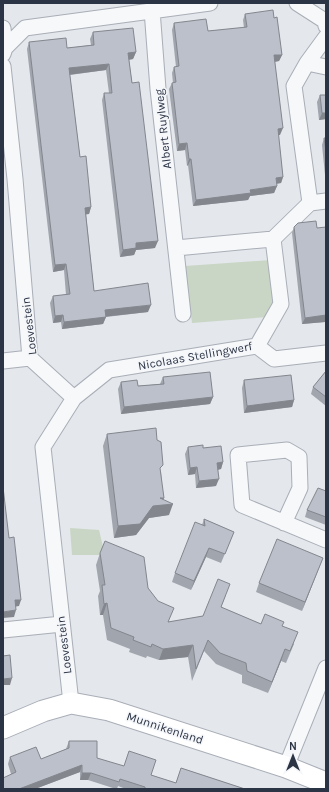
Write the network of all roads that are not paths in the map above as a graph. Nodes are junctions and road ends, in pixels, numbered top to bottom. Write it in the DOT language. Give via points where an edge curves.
graph roads {
  1 [pos="210,3"];
  2 [pos="297,3"];
  3 [pos="152,10"];
  4 [pos="326,26"];
  5 [pos="3,28"];
  6 [pos="326,37"];
  7 [pos="4,51"];
  8 [pos="307,64"];
  9 [pos="3,66"];
  10 [pos="326,66"];
  11 [pos="9,180"];
  12 [pos="326,201"];
  13 [pos="310,203"];
  14 [pos="273,240"];
  15 [pos="176,248"];
  16 [pos="183,314"];
  17 [pos="257,346"];
  18 [pos="326,353"];
  19 [pos="30,358"];
  20 [pos="3,361"];
  21 [pos="74,398"];
  22 [pos="284,523"];
  23 [pos="326,540"];
  24 [pos="62,624"];
  25 [pos="3,630"];
  26 [pos="326,668"];
  27 [pos="71,703"];
  28 [pos="3,728"];
  29 [pos="286,767"];
  30 [pos="326,783"];
  1 -- 3 [label="street"];
  2 -- 4 [label="street" via="325,21"];
  3 -- 7 [label="street" via="25,28"];
  3 -- 15 [label="street, Albert Ruylweg"];
  5 -- 7 [label="street"];
  6 -- 8 [label="street"];
  8 -- 10 [label="street"];
  8 -- 13 [label="street" via="294,86"];
  9 -- 11 [label="street, Loevestein"];
  11 -- 19 [label="street, Loevestein"];
  12 -- 13 [label="street"];
  13 -- 14 [label="street"];
  14 -- 15 [label="street"];
  14 -- 17 [label="street, Nicolaas Stellingwerf" via="281,304"];
  15 -- 16 [label="street, Albert Ruylweg"];
  17 -- 18 [label="street" via="274,359"];
  17 -- 21 [label="street, Nicolaas Stellingwerf" via="109,370"];
  19 -- 20 [label="street"];
  19 -- 21 [label="street, Loevestein"];
  21 -- 24 [label="street, Loevestein" via="43,447"];
  22 -- 22 [label="street" via="300,488 299,457 287,450 238,456 242,505"];
  22 -- 23 [label="street"];
  24 -- 25 [label="street"];
  24 -- 27 [label="street, Loevestein"];
  26 -- 29 [label="street"];
  27 -- 28 [label="street, Munnikenland" via="43,711"];
  27 -- 29 [label="street, Munnikenland" via="109,710"];
  29 -- 30 [label="street, Munnikenland"];
}
